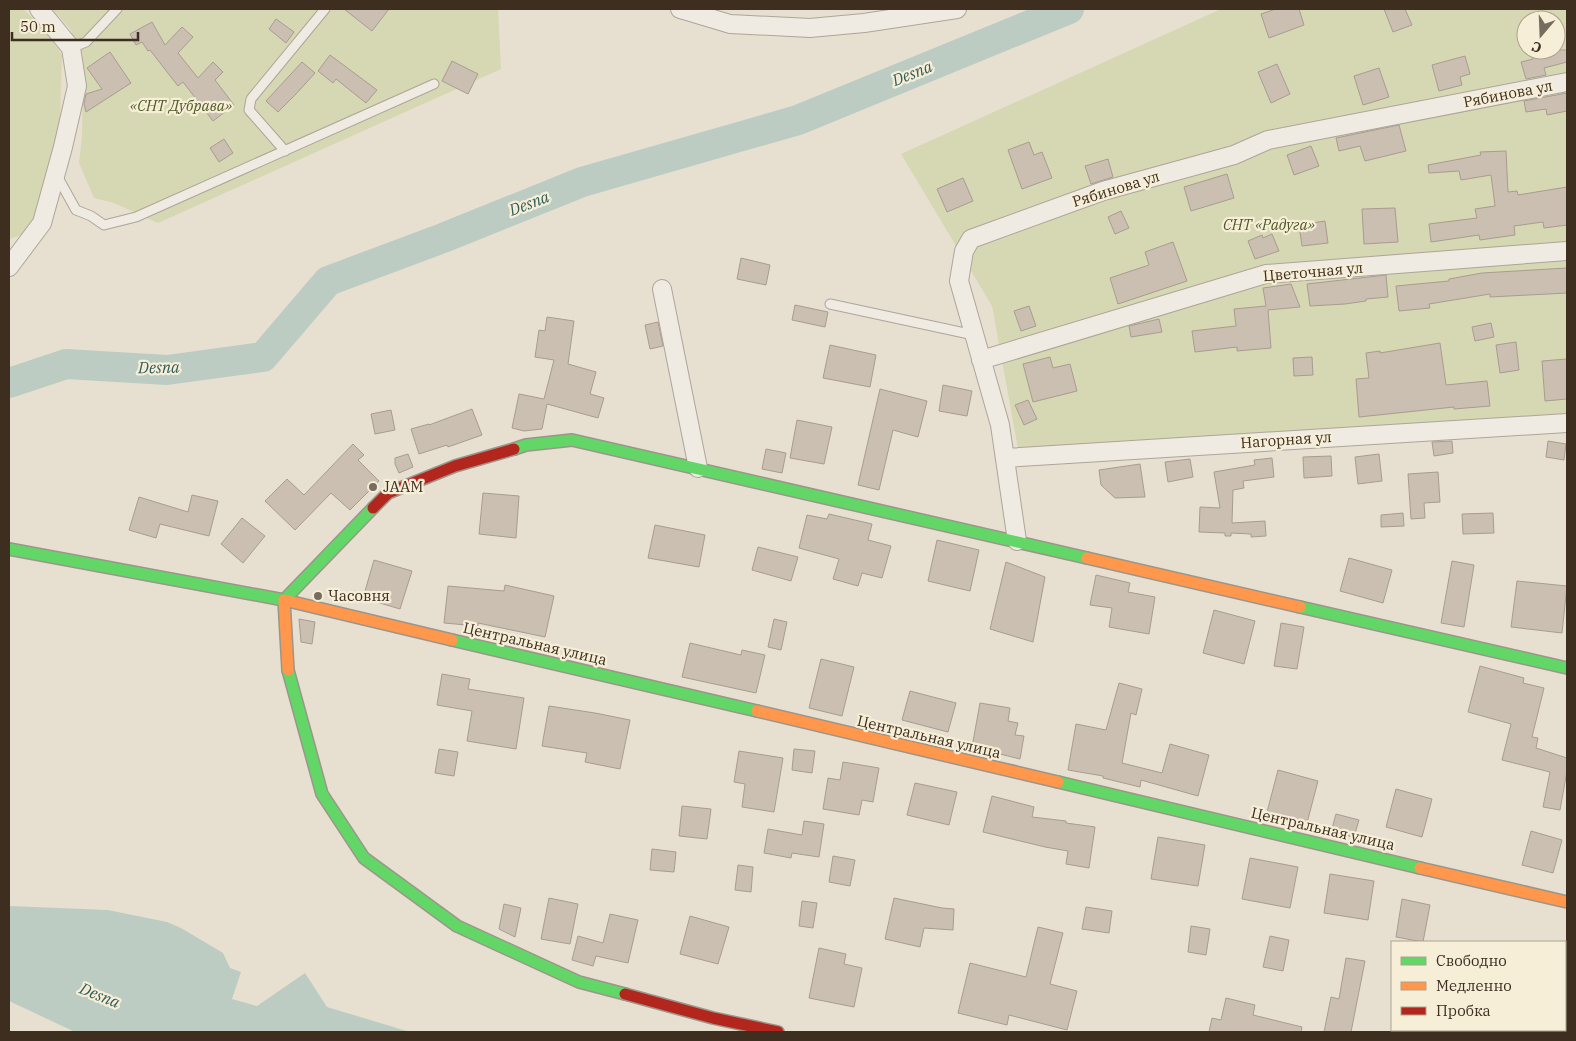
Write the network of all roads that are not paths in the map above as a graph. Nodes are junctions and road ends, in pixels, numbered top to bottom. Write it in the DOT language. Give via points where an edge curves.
graph roads {
  1 [pos="39,9"];
  2 [pos="118,9"];
  3 [pos="325,9"];
  4 [pos="680,9"];
  5 [pos="957,9"];
  6 [pos="867,16"];
  7 [pos="71,48"];
  8 [pos="1567,82"];
  9 [pos="434,84"];
  10 [pos="285,151"];
  11 [pos="56,174"];
  12 [pos="1567,252"];
  13 [pos="9,267"];
  14 [pos="662,288"];
  15 [pos="830,304"];
  16 [pos="974,335"];
  17 [pos="981,360"];
  18 [pos="1567,423"];
  19 [pos="1005,458"];
  20 [pos="698,468"];
  21 [pos="1016,541"];
  22 [pos="9,550"];
  23 [pos="284,600"];
  24 [pos="1567,668"];
  25 [pos="1567,902"];
  26 [pos="778,1032"];
  1 -- 7 [label="street"];
  2 -- 7 [label="lane" via="86,42"];
  3 -- 10 [label="lane" via="252,99 250,110"];
  4 -- 6 [label="street" via="730,24 810,28"];
  5 -- 6 [label="street"];
  7 -- 11 [label="street" via="77,86"];
  8 -- 16 [label="street, Рябинова ул" via="1268,140 1234,155 1103,191 971,240 964,251 959,281"];
  9 -- 10 [label="lane"];
  10 -- 11 [label="lane" via="136,217 104,225 76,210"];
  11 -- 13 [label="street" via="42,223"];
  12 -- 17 [label="street, Цветочная ул" via="1266,274"];
  14 -- 20 [label="street"];
  15 -- 16 [label="lane"];
  16 -- 17 [label="street, Рябинова ул"];
  17 -- 19 [label="street, Рябинова ул" via="1000,425"];
  18 -- 19 [label="street, Нагорная ул"];
  19 -- 21 [label="street, Рябинова ул"];
  20 -- 21 [label="street"];
  20 -- 23 [label="street" via="572,440 526,444 455,466 388,493"];
  21 -- 24 [label="street"];
  22 -- 23 [label="street, Центральная улица"];
  23 -- 25 [label="street, Центральная улица"];
  23 -- 26 [label="street" via="288,672 322,794 364,858 458,926 579,982"];
}
